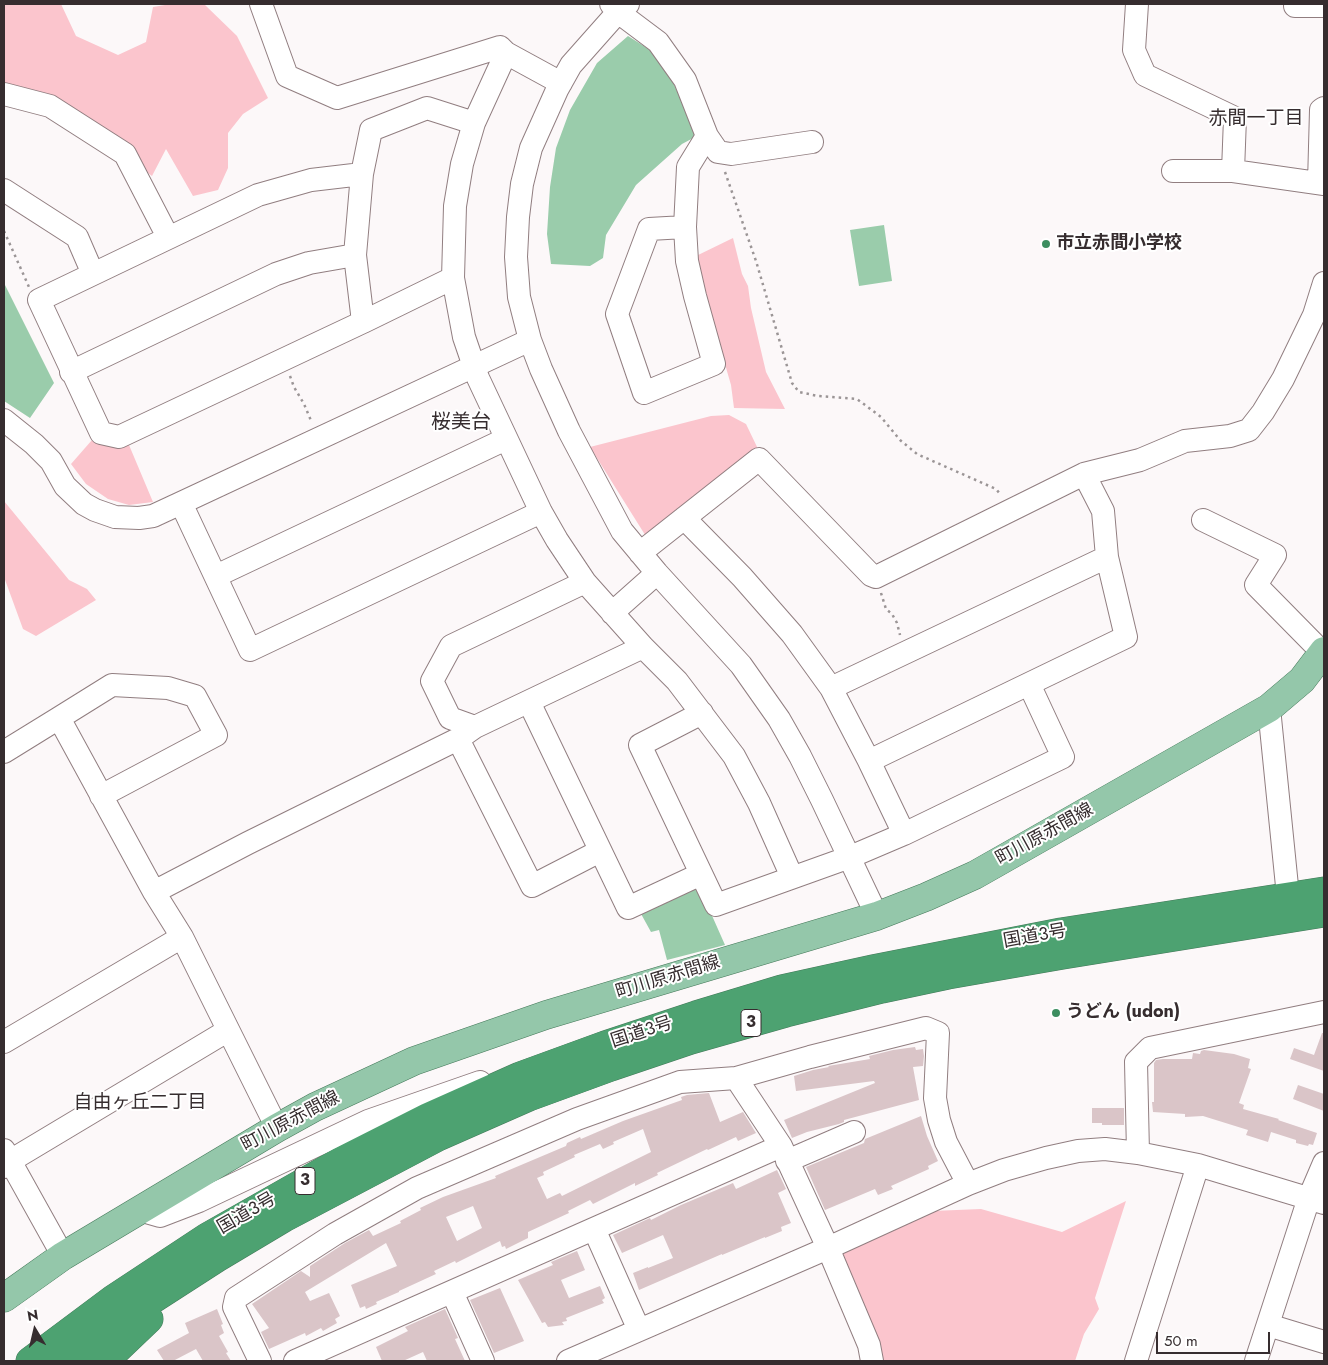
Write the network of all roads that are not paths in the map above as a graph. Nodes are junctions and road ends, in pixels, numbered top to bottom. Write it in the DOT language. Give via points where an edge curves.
graph roads {
  1 [pos="261,4"];
  2 [pos="1137,4"];
  3 [pos="619,6"];
  4 [pos="1295,6"];
  5 [pos="1324,6"];
  6 [pos="506,53"];
  7 [pos="561,83"];
  8 [pos="4,94"];
  9 [pos="1324,108"];
  10 [pos="474,123"];
  11 [pos="812,142"];
  12 [pos="713,144"];
  13 [pos="1173,171"];
  14 [pos="1233,171"];
  15 [pos="362,174"];
  16 [pos="1322,184"];
  17 [pos="4,190"];
  18 [pos="685,227"];
  19 [pos="168,237"];
  20 [pos="355,255"];
  21 [pos="93,274"];
  22 [pos="453,278"];
  23 [pos="1324,283"];
  24 [pos="363,322"];
  25 [pos="530,340"];
  26 [pos="473,366"];
  27 [pos="71,372"];
  28 [pos="4,420"];
  29 [pos="506,439"];
  30 [pos="1084,474"];
  31 [pos="181,504"];
  32 [pos="541,512"];
  33 [pos="684,518"];
  34 [pos="1203,520"];
  35 [pos="640,553"];
  36 [pos="1107,557"];
  37 [pos="657,573"];
  38 [pos="216,576"];
  39 [pos="585,582"];
  40 [pos="612,613"];
  41 [pos="643,647"];
  42 [pos="1324,652"];
  43 [pos="1029,684"];
  44 [pos="831,688"];
  45 [pos="529,702"];
  46 [pos="1269,708"];
  47 [pos="702,713"];
  48 [pos="59,718"];
  49 [pos="466,733"];
  50 [pos="6,746"];
  51 [pos="869,761"];
  52 [pos="101,796"];
  53 [pos="904,834"];
  54 [pos="600,851"];
  55 [pos="850,857"];
  56 [pos="701,874"];
  57 [pos="792,877"];
  58 [pos="1324,891"];
  59 [pos="154,892"];
  60 [pos="1288,896"];
  61 [pos="1324,913"];
  62 [pos="878,916"];
  63 [pos="182,937"];
  64 [pos="1178,937"];
  65 [pos="1158,956"];
  66 [pos="1324,1012"];
  67 [pos="227,1031"];
  68 [pos="4,1042"];
  69 [pos="605,1045"];
  70 [pos="736,1078"];
  71 [pos="277,1128"];
  72 [pos="854,1132"];
  73 [pos="1138,1153"];
  74 [pos="784,1154"];
  75 [pos="6,1159"];
  76 [pos="1324,1163"];
  77 [pos="1198,1165"];
  78 [pos="968,1184"];
  79 [pos="1317,1201"];
  80 [pos="139,1210"];
  81 [pos="594,1229"];
  82 [pos="828,1248"];
  83 [pos="63,1256"];
  84 [pos="217,1258"];
  85 [pos="452,1292"];
  86 [pos="4,1298"];
  87 [pos="1268,1325"];
  88 [pos="639,1330"];
  89 [pos="1324,1342"];
  90 [pos="576,1360"];
  91 [pos="30,1361"];
  92 [pos="67,1361"];
  93 [pos="105,1361"];
  94 [pos="260,1361"];
  95 [pos="294,1361"];
  96 [pos="483,1361"];
  97 [pos="872,1361"];
  98 [pos="1136,1361"];
  99 [pos="1256,1361"];
  1 -- 6 [label="street" via="287,76 337,98 500,47"];
  2 -- 14 [label="street" via="1134,50 1145,75 1236,118"];
  3 -- 7 [label="street" via="571,65"];
  3 -- 12 [label="street" via="658,42 686,80"];
  4 -- 5 [label="street"];
  6 -- 7 [label="street"];
  6 -- 10 [label="street"];
  7 -- 25 [label="street" via="531,148 518,216 516,257 519,297"];
  8 -- 19 [label="street" via="50,106 125,154"];
  9 -- 16 [label="street" via="1321,110"];
  10 -- 15 [label="street" via="427,108 371,130"];
  10 -- 22 [label="street" via="462,164 455,206"];
  11 -- 12 [label="street" via="731,154"];
  12 -- 18 [label="street" via="688,168"];
  13 -- 14 [label="street"];
  14 -- 16 [label="street"];
  15 -- 19 [label="street" via="311,180 258,195"];
  15 -- 20 [label="street"];
  17 -- 21 [label="street" via="77,237"];
  18 -- 18 [label="street" via="649,229 617,314 644,393 714,364 687,261"];
  19 -- 21 [label="street"];
  20 -- 24 [label="street"];
  20 -- 27 [label="street" via="310,263 276,274"];
  21 -- 27 [label="street" via="39,300"];
  22 -- 24 [label="street"];
  22 -- 26 [label="street"];
  23 -- 30 [label="street" via="1314,315 1283,379 1249,430 1230,436 1185,441 1140,460"];
  24 -- 27 [label="street" via="119,437 101,433"];
  25 -- 26 [label="street"];
  25 -- 35 [label="street" via="569,431 622,531"];
  26 -- 29 [label="street"];
  26 -- 31 [label="street"];
  28 -- 31 [label="street" via="51,461 65,486 95,510 115,517 139,518"];
  29 -- 32 [label="street"];
  29 -- 38 [label="street"];
  30 -- 33 [label="street" via="876,577 871,576 759,459"];
  30 -- 36 [label="street" via="1103,511"];
  31 -- 38 [label="street"];
  32 -- 38 [label="street" via="250,650"];
  32 -- 39 [label="street"];
  33 -- 35 [label="street"];
  33 -- 44 [label="street" via="792,634"];
  34 -- 42 [label="street" via="1275,555 1256,585"];
  35 -- 37 [label="street"];
  36 -- 43 [label="street" via="1126,637"];
  36 -- 44 [label="street"];
  37 -- 40 [label="street"];
  37 -- 55 [label="street" via="760,690 800,756"];
  39 -- 40 [label="street"];
  39 -- 49 [label="street" via="451,646 432,681 450,718"];
  40 -- 41 [label="street"];
  41 -- 45 [label="street"];
  41 -- 47 [label="street" via="677,681"];
  42 -- 46 [label="main road, 町川原赤間線" via="1302,680"];
  43 -- 51 [label="street"];
  43 -- 53 [label="street" via="1063,756"];
  44 -- 51 [label="street"];
  45 -- 49 [label="street"];
  45 -- 54 [label="street"];
  46 -- 60 [label="street"];
  46 -- 62 [label="main road, 町川原赤間線" via="975,874"];
  47 -- 56 [label="street" via="640,744"];
  47 -- 57 [label="street" via="734,756"];
  48 -- 50 [label="street"];
  48 -- 52 [label="street"];
  48 -- 52 [label="street" via="112,685 168,688 195,696 216,735"];
  49 -- 54 [label="street" via="532,886"];
  49 -- 59 [label="street"];
  51 -- 53 [label="street"];
  52 -- 59 [label="street"];
  53 -- 55 [label="street"];
  54 -- 56 [label="street" via="628,908"];
  55 -- 57 [label="street"];
  55 -- 62 [label="street"];
  56 -- 57 [label="street" via="716,905"];
  58 -- 60 [label="highway, 国道3号 / 3"];
  59 -- 63 [label="street"];
  60 -- 69 [label="highway, 国道3号 / 3" via="1061,932 873,969 782,989"];
  61 -- 64 [label="highway, 国道3号 / 3"];
  62 -- 71 [label="main road, 町川原赤間線" via="632,988 484,1036 414,1061"];
  63 -- 67 [label="street"];
  63 -- 68 [label="street"];
  64 -- 65 [label="street"];
  64 -- 84 [label="highway, 国道3号 / 3" via="786,1013 691,1040 529,1097 438,1137 284,1218"];
  66 -- 73 [label="street" via="1150,1048 1136,1062"];
  67 -- 71 [label="street"];
  67 -- 75 [label="street"];
  69 -- 80 [label="street" via="520,1069 368,1120 199,1201 160,1216"];
  69 -- 91 [label="highway, 国道3号 / 3" via="520,1076 428,1117 324,1170 208,1237 113,1299"];
  70 -- 74 [label="street"];
  70 -- 78 [label="street" via="926,1028 938,1033 936,1098 939,1120 946,1142"];
  70 -- 94 [label="street" via="680,1082 577,1119 417,1188 335,1234 236,1298 234,1307"];
  71 -- 80 [label="main road, 町川原赤間線"];
  72 -- 74 [label="street"];
  73 -- 77 [label="street"];
  73 -- 78 [label="street" via="1105,1149 1078,1151 1026,1163"];
  74 -- 81 [label="street"];
  74 -- 82 [label="street"];
  75 -- 83 [label="street"];
  76 -- 79 [label="street"];
  77 -- 79 [label="street"];
  77 -- 98 [label="street"];
  78 -- 82 [label="street"];
  79 -- 87 [label="street"];
  80 -- 83 [label="main road, 町川原赤間線"];
  81 -- 85 [label="street"];
  81 -- 88 [label="street"];
  82 -- 88 [label="street"];
  82 -- 97 [label="street" via="869,1346"];
  83 -- 86 [label="main road, 町川原赤間線"];
  84 -- 92 [label="highway, 国道3号 / 3" via="128,1316"];
  84 -- 93 [label="highway"];
  85 -- 95 [label="street"];
  85 -- 96 [label="street"];
  87 -- 89 [label="street"];
  87 -- 99 [label="street"];
  88 -- 90 [label="street"];
}
